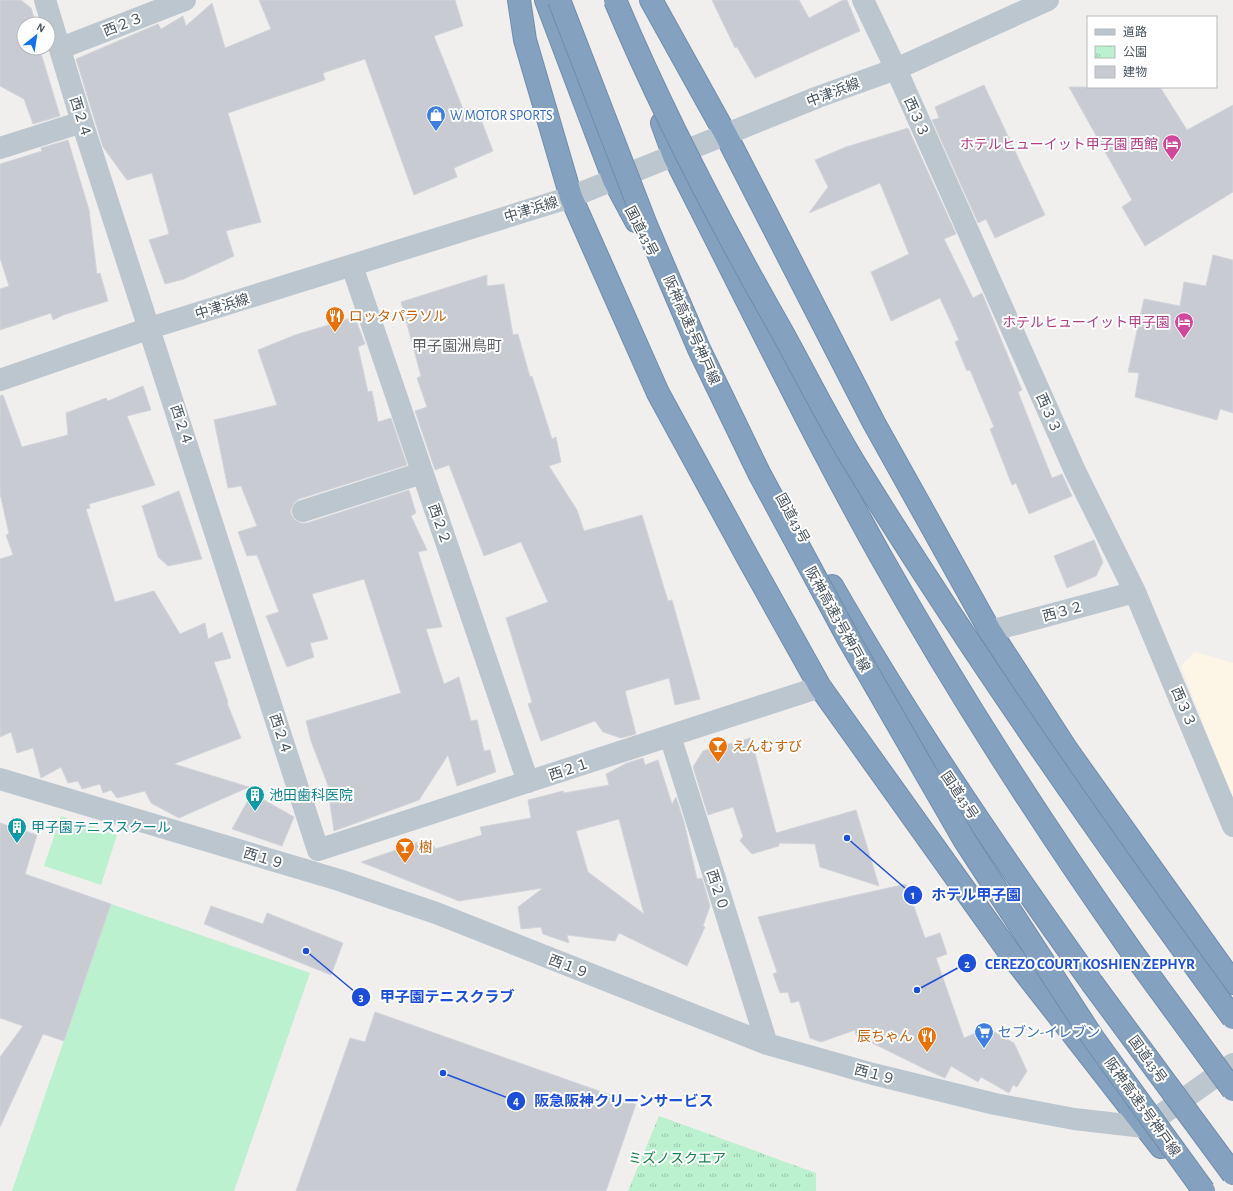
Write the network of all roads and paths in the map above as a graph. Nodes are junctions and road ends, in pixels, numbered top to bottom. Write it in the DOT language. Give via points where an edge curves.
graph roads {
  1 [pos="45,0"];
  2 [pos="185,0"];
  3 [pos="519,0"];
  4 [pos="546,0"];
  5 [pos="559,0"];
  6 [pos="616,0"];
  7 [pos="651,0"];
  8 [pos="862,0"];
  9 [pos="1048,0"];
  10 [pos="61,48"];
  11 [pos="896,68"];
  12 [pos="82,122"];
  13 [pos="726,135"];
  14 [pos="0,148"];
  15 [pos="674,156"];
  16 [pos="614,180"];
  17 [pos="571,197"];
  18 [pos="352,266"];
  19 [pos="150,328"];
  20 [pos="0,380"];
  21 [pos="422,473"];
  22 [pos="303,511"];
  23 [pos="1135,592"];
  24 [pos="990,631"];
  25 [pos="820,687"];
  26 [pos="670,736"];
  27 [pos="0,779"];
  28 [pos="528,782"];
  29 [pos="1233,826"];
  30 [pos="318,850"];
  31 [pos="304,870"];
  32 [pos="1233,983"];
  33 [pos="1233,1018"];
  34 [pos="767,1044"];
  35 [pos="1233,1064"];
  36 [pos="1233,1090"];
  37 [pos="1144,1127"];
  38 [pos="1233,1174"];
  39 [pos="1198,1191"];
  40 [pos="1204,1191"];
  1 -- 10 [label="street, 西２４"];
  2 -- 10 [label="street, 西２３"];
  3 -- 17 [label="highway" via="525,40"];
  4 -- 16 [label="highway, 国道43号"];
  5 -- 40 [label="highway, 阪神高速3号神戸線, bridge" via="646,225 699,349 759,473 840,624 965,841 1093,1038"];
  6 -- 15 [label="highway"];
  6 -- 33 [label="highway, bridge" via="689,158 736,249 859,471 1002,693 1124,870"];
  7 -- 13 [label="highway"];
  8 -- 11 [label="street, 西３３"];
  9 -- 11 [label="street, 中津浜線"];
  10 -- 12 [label="street, 西２４"];
  11 -- 13 [label="street, 中津浜線"];
  11 -- 23 [label="street, 西３３" via="1075,471"];
  12 -- 14 [label="street"];
  12 -- 19 [label="street, 西２４"];
  13 -- 15 [label="street, 中津浜線"];
  13 -- 24 [label="highway" via="874,422"];
  15 -- 16 [label="street, 中津浜線"];
  15 -- 36 [label="highway, bridge" via="828,460 880,555 984,730 1075,872"];
  16 -- 17 [label="street, 中津浜線"];
  16 -- 38 [label="highway, 国道43号, bridge" via="789,513 884,677 980,824 1092,983"];
  17 -- 18 [label="street, 中津浜線"];
  17 -- 25 [label="highway" via="658,393"];
  18 -- 19 [label="street, 中津浜線"];
  18 -- 21 [label="street, 西２２"];
  19 -- 20 [label="street, 中津浜線"];
  19 -- 30 [label="street, 西２４"];
  21 -- 22 [label="street"];
  21 -- 28 [label="street, 西２２"];
  23 -- 24 [label="street, 西３２"];
  23 -- 29 [label="street, 西３３"];
  24 -- 32 [label="highway" via="1067,750"];
  25 -- 26 [label="street, 西２１"];
  25 -- 37 [label="highway" via="1012,956"];
  26 -- 28 [label="street, 西２１"];
  26 -- 34 [label="street, 西２０"];
  27 -- 31 [label="street, 西１９"];
  28 -- 30 [label="street, 西２１"];
  30 -- 31 [label="street"];
  31 -- 34 [label="street, 西１９" via="436,913"];
  34 -- 37 [label="street, 西１９" via="873,1074 995,1104 1074,1120"];
  35 -- 37 [label="street"];
  37 -- 39 [label="highway"];
}
